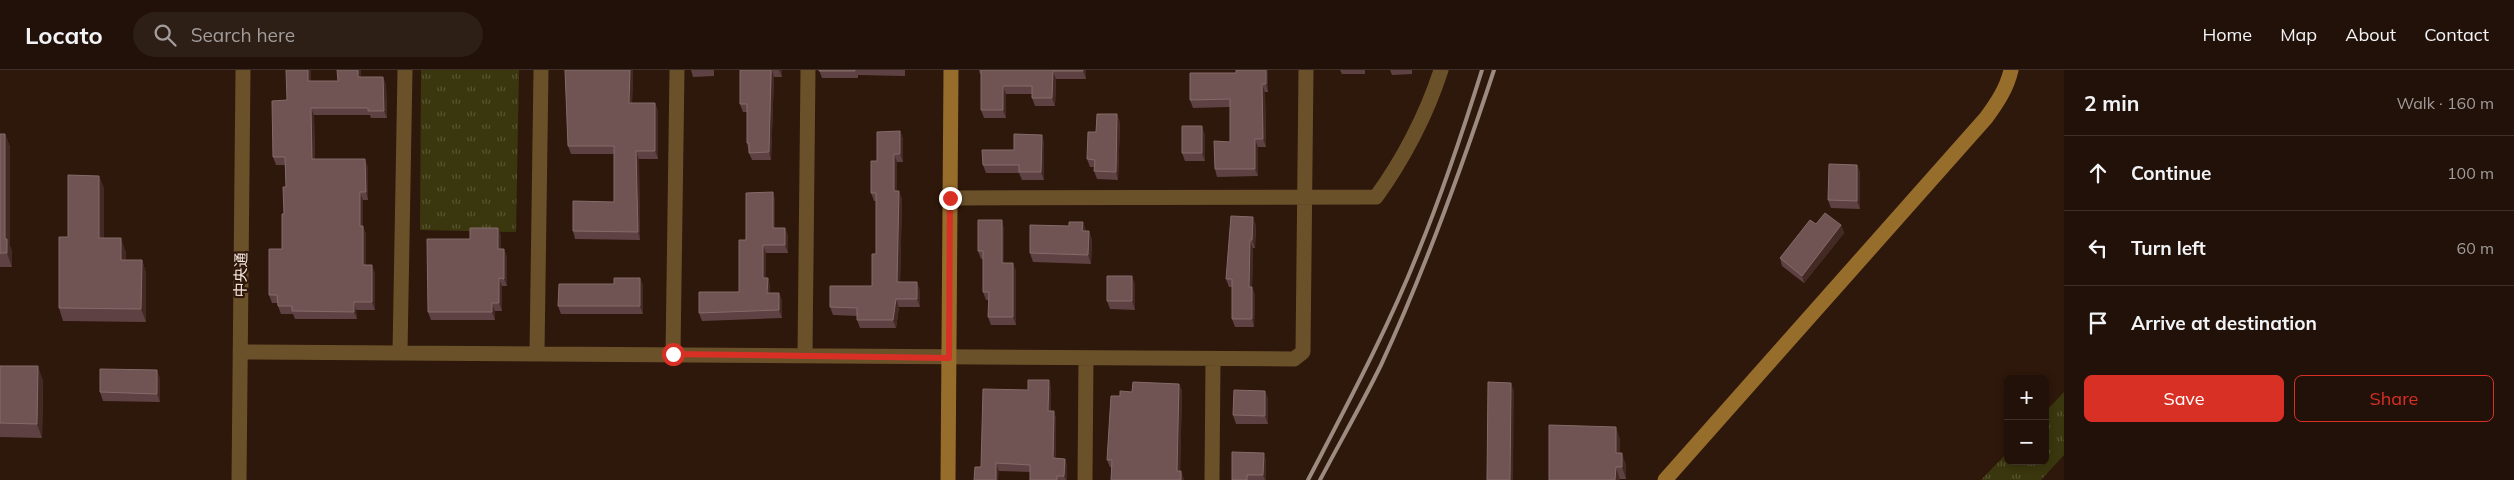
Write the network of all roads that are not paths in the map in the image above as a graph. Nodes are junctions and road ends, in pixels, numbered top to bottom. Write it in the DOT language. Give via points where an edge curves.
graph roads {
  1 [pos="242,70"];
  2 [pos="405,70"];
  3 [pos="541,70"];
  4 [pos="677,70"];
  5 [pos="808,70"];
  6 [pos="951,70"];
  7 [pos="1306,70"];
  8 [pos="1441,70"];
  9 [pos="2011,70"];
  10 [pos="1304,197"];
  11 [pos="950,198"];
  12 [pos="240,352"];
  13 [pos="400,352"];
  14 [pos="537,353"];
  15 [pos="673,354"];
  16 [pos="805,355"];
  17 [pos="949,358"];
  18 [pos="1086,359"];
  19 [pos="1213,360"];
  20 [pos="239,480"];
  21 [pos="948,480"];
  22 [pos="1086,480"];
  23 [pos="1212,480"];
  24 [pos="1665,480"];
  1 -- 12 [label="street, 中央通"];
  2 -- 13 [label="street"];
  3 -- 14 [label="street"];
  4 -- 15 [label="street"];
  5 -- 16 [label="street"];
  6 -- 11 [label="street"];
  7 -- 10 [label="street"];
  8 -- 10 [label="street" via="1432,98 1376,197"];
  9 -- 24 [label="street" via="2009,81 1986,118"];
  10 -- 11 [label="street"];
  10 -- 19 [label="street" via="1303,352 1294,359"];
  11 -- 17 [label="street"];
  12 -- 13 [label="street"];
  12 -- 20 [label="street, 中央通"];
  13 -- 14 [label="street"];
  14 -- 15 [label="street"];
  15 -- 16 [label="street"];
  16 -- 17 [label="street"];
  17 -- 18 [label="street"];
  17 -- 21 [label="street"];
  18 -- 19 [label="street"];
  18 -- 22 [label="street"];
  19 -- 23 [label="street"];
}
